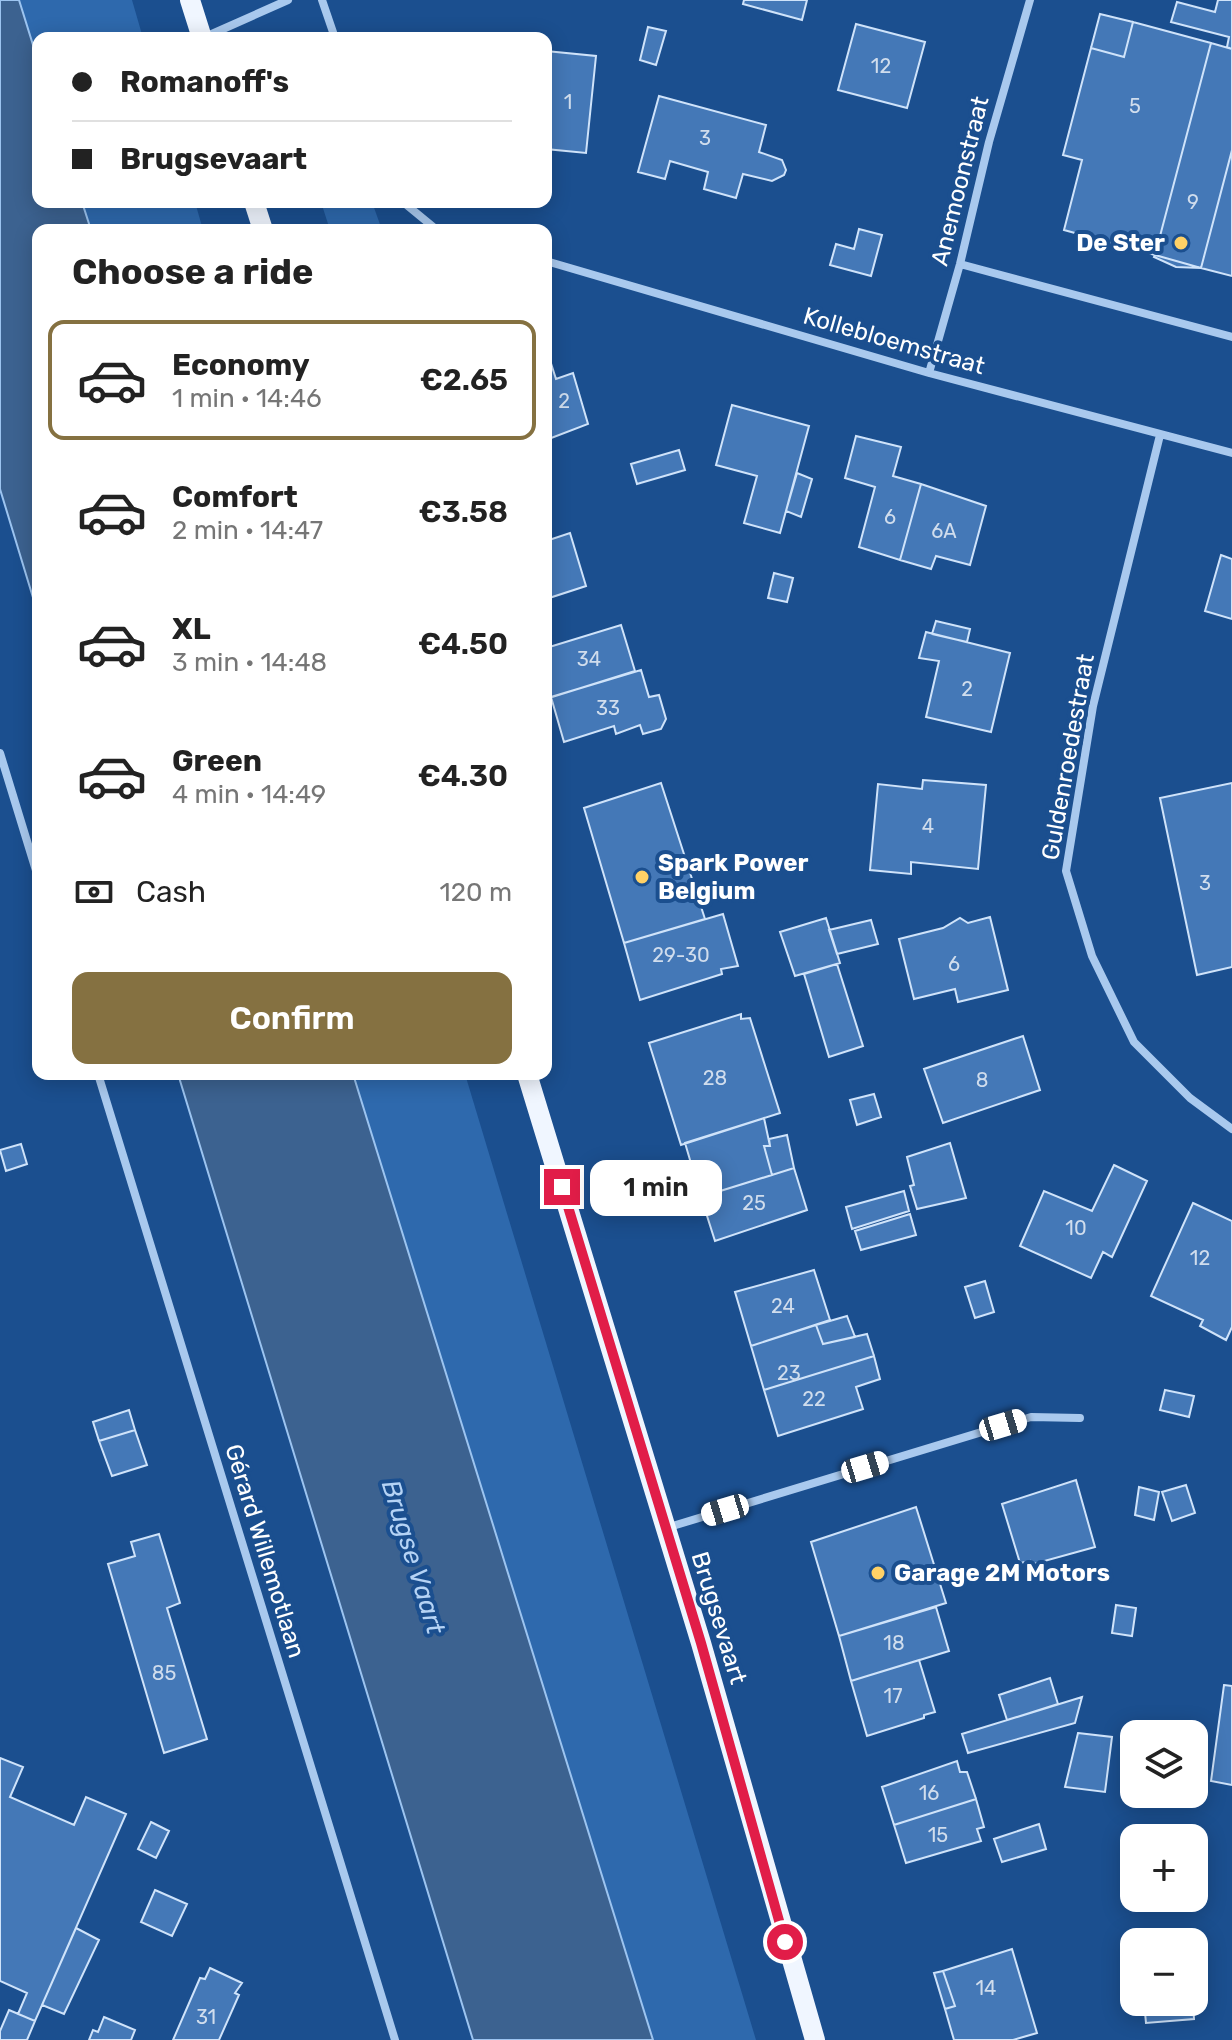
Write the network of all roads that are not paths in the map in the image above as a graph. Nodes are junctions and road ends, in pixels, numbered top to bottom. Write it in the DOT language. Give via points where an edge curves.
graph roads {
  1 [pos="190,0"];
  2 [pos="288,0"];
  3 [pos="322,0"];
  4 [pos="1030,0"];
  5 [pos="201,32"];
  6 [pos="216,32"];
  7 [pos="333,32"];
  8 [pos="410,208"];
  9 [pos="430,224"];
  10 [pos="552,263"];
  11 [pos="960,264"];
  12 [pos="1232,337"];
  13 [pos="929,373"];
  14 [pos="1160,435"];
  15 [pos="1232,453"];
  16 [pos="0,753"];
  17 [pos="32,857"];
  18 [pos="100,1080"];
  19 [pos="529,1080"];
  20 [pos="1232,1129"];
  21 [pos="1080,1418"];
  22 [pos="665,1529"];
  23 [pos="395,2040"];
  24 [pos="815,2040"];
  1 -- 5 [label="main road"];
  2 -- 6 [label="street"];
  3 -- 7 [label="street"];
  4 -- 11 [label="street, Anemoonstraat"];
  8 -- 9 [label="street"];
  10 -- 13 [label="street, Kollebloemstraat"];
  11 -- 12 [label="street"];
  11 -- 13 [label="street, Anemoonstraat"];
  13 -- 14 [label="street, Kollebloemstraat"];
  14 -- 15 [label="street, Kollebloemstraat"];
  14 -- 20 [label="street, Guldenroedestraat" via="1093,706 1066,871 1092,956 1134,1042 1190,1098"];
  16 -- 17 [label="street"];
  18 -- 23 [label="street, Gérard Willemotlaan"];
  19 -- 22 [label="main road, Brugsevaart"];
  21 -- 22 [label="street" via="1031,1417"];
  22 -- 24 [label="main road, Brugsevaart"];
}
